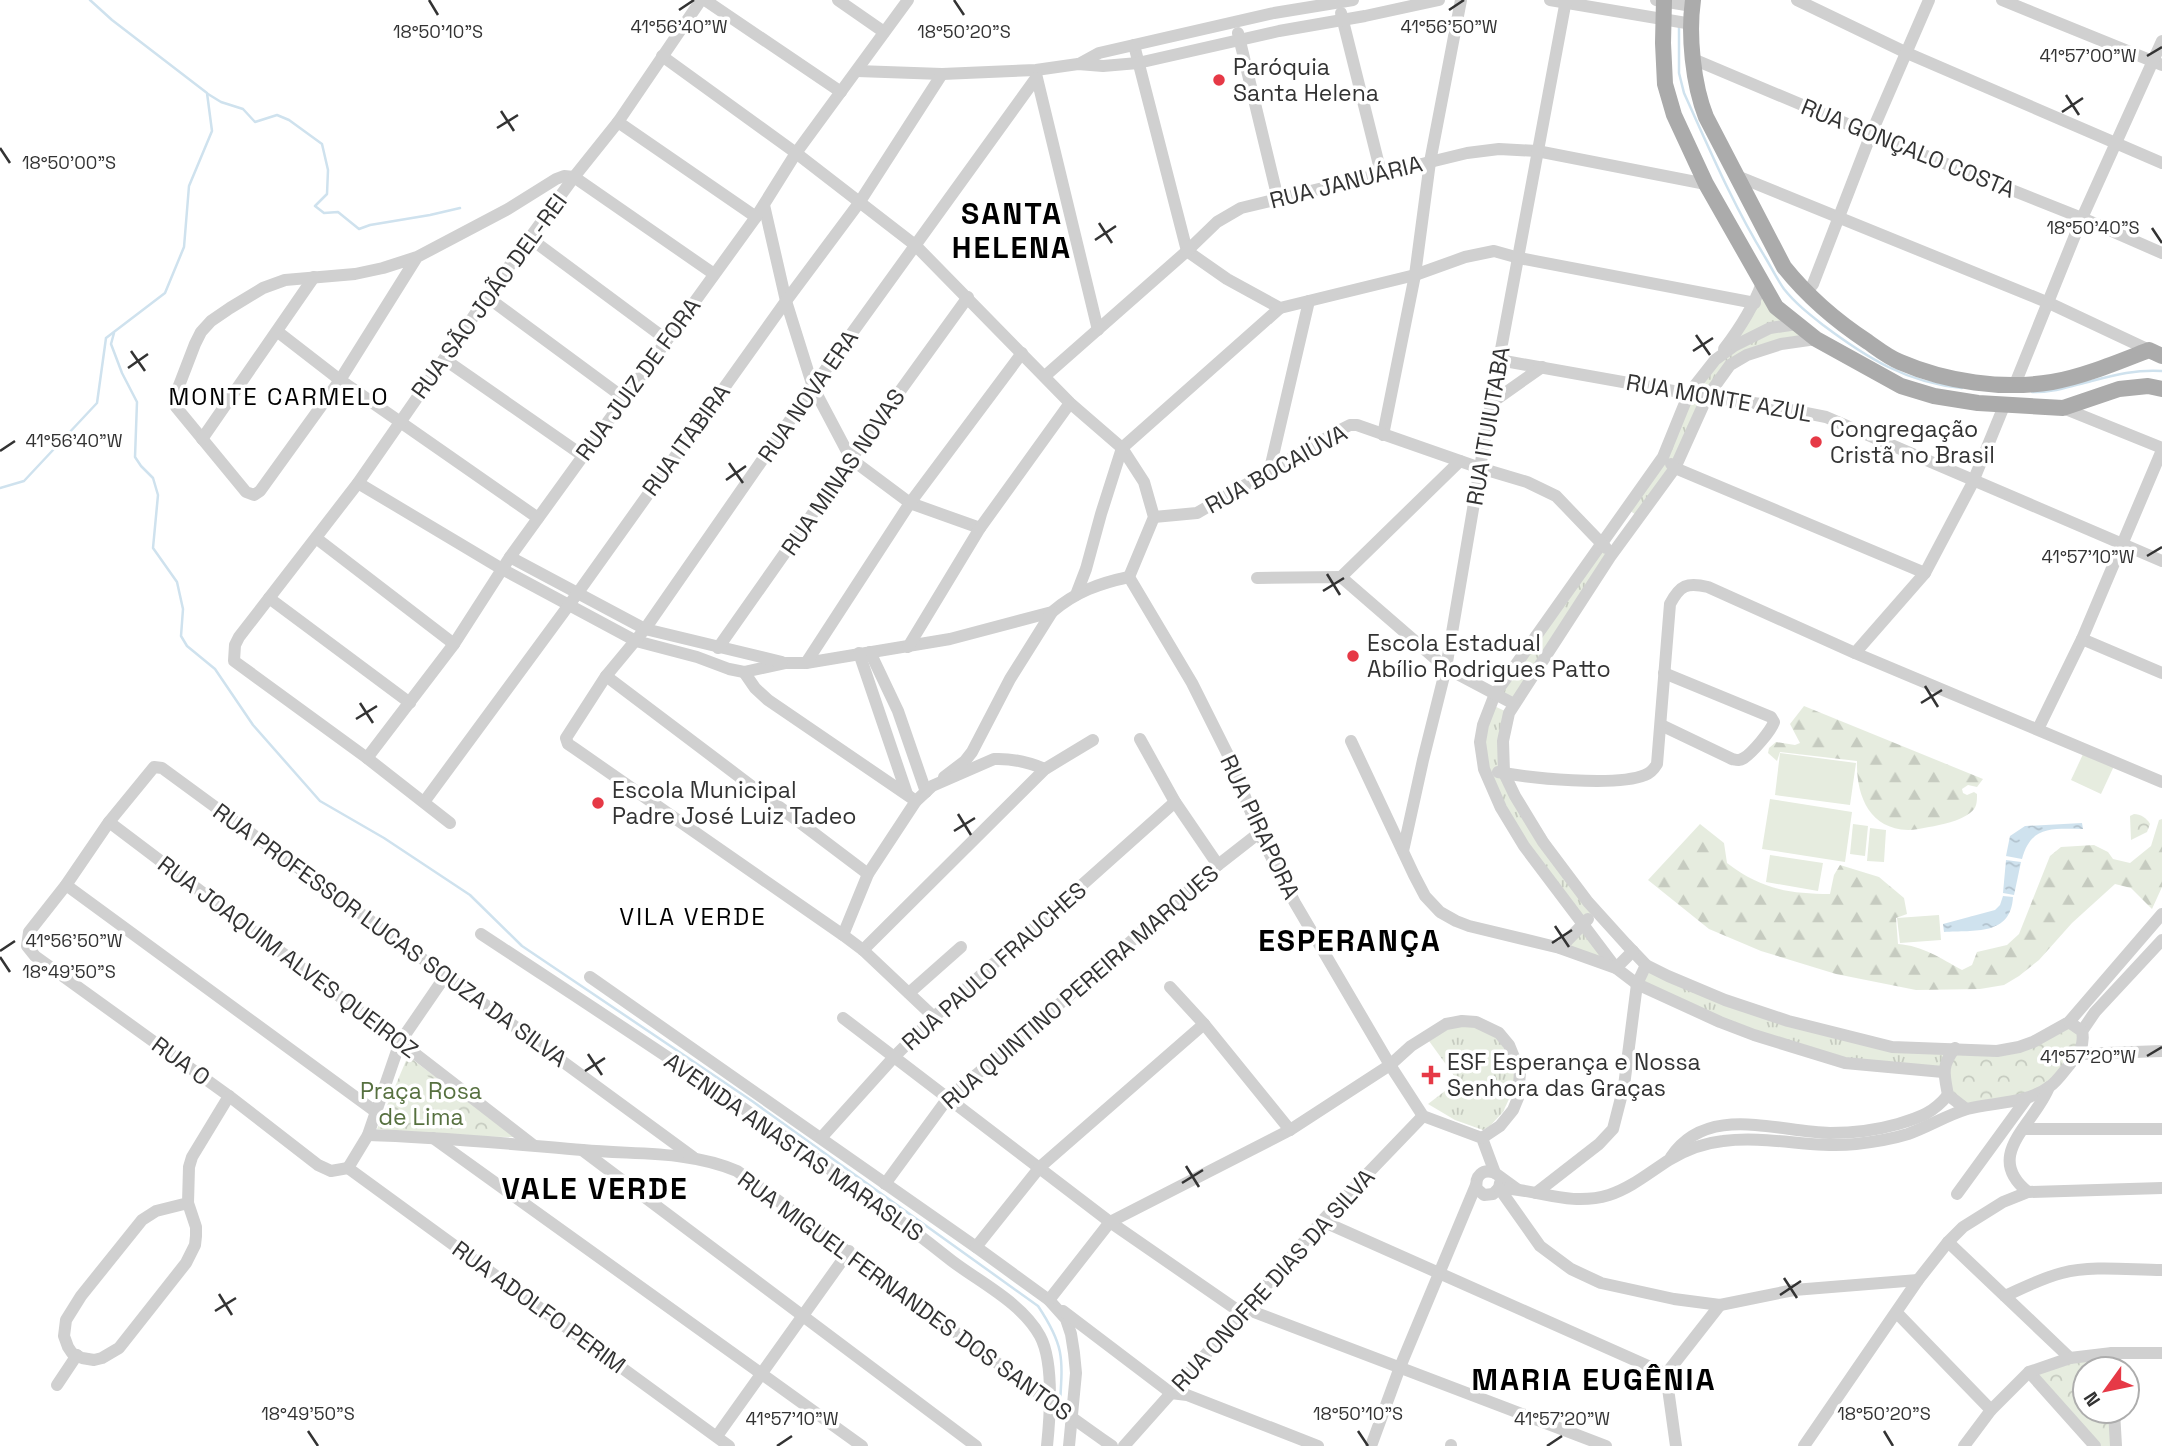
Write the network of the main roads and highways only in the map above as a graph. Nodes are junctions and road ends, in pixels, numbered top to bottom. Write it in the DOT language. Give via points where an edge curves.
graph roads {
  1 [pos="1661,0"];
  2 [pos="1693,3"];
  3 [pos="2156,353"];
  4 [pos="2162,389"];
  1 -- 4 [label="main road" via="1665,84 1674,115 1706,184 1776,307 1816,339 1901,386 1934,396 2063,408 2119,389"];
  2 -- 3 [label="main road" via="1693,59 1698,98 1706,117 1784,267 1830,314 1897,361 1962,381 2055,382"];
}
